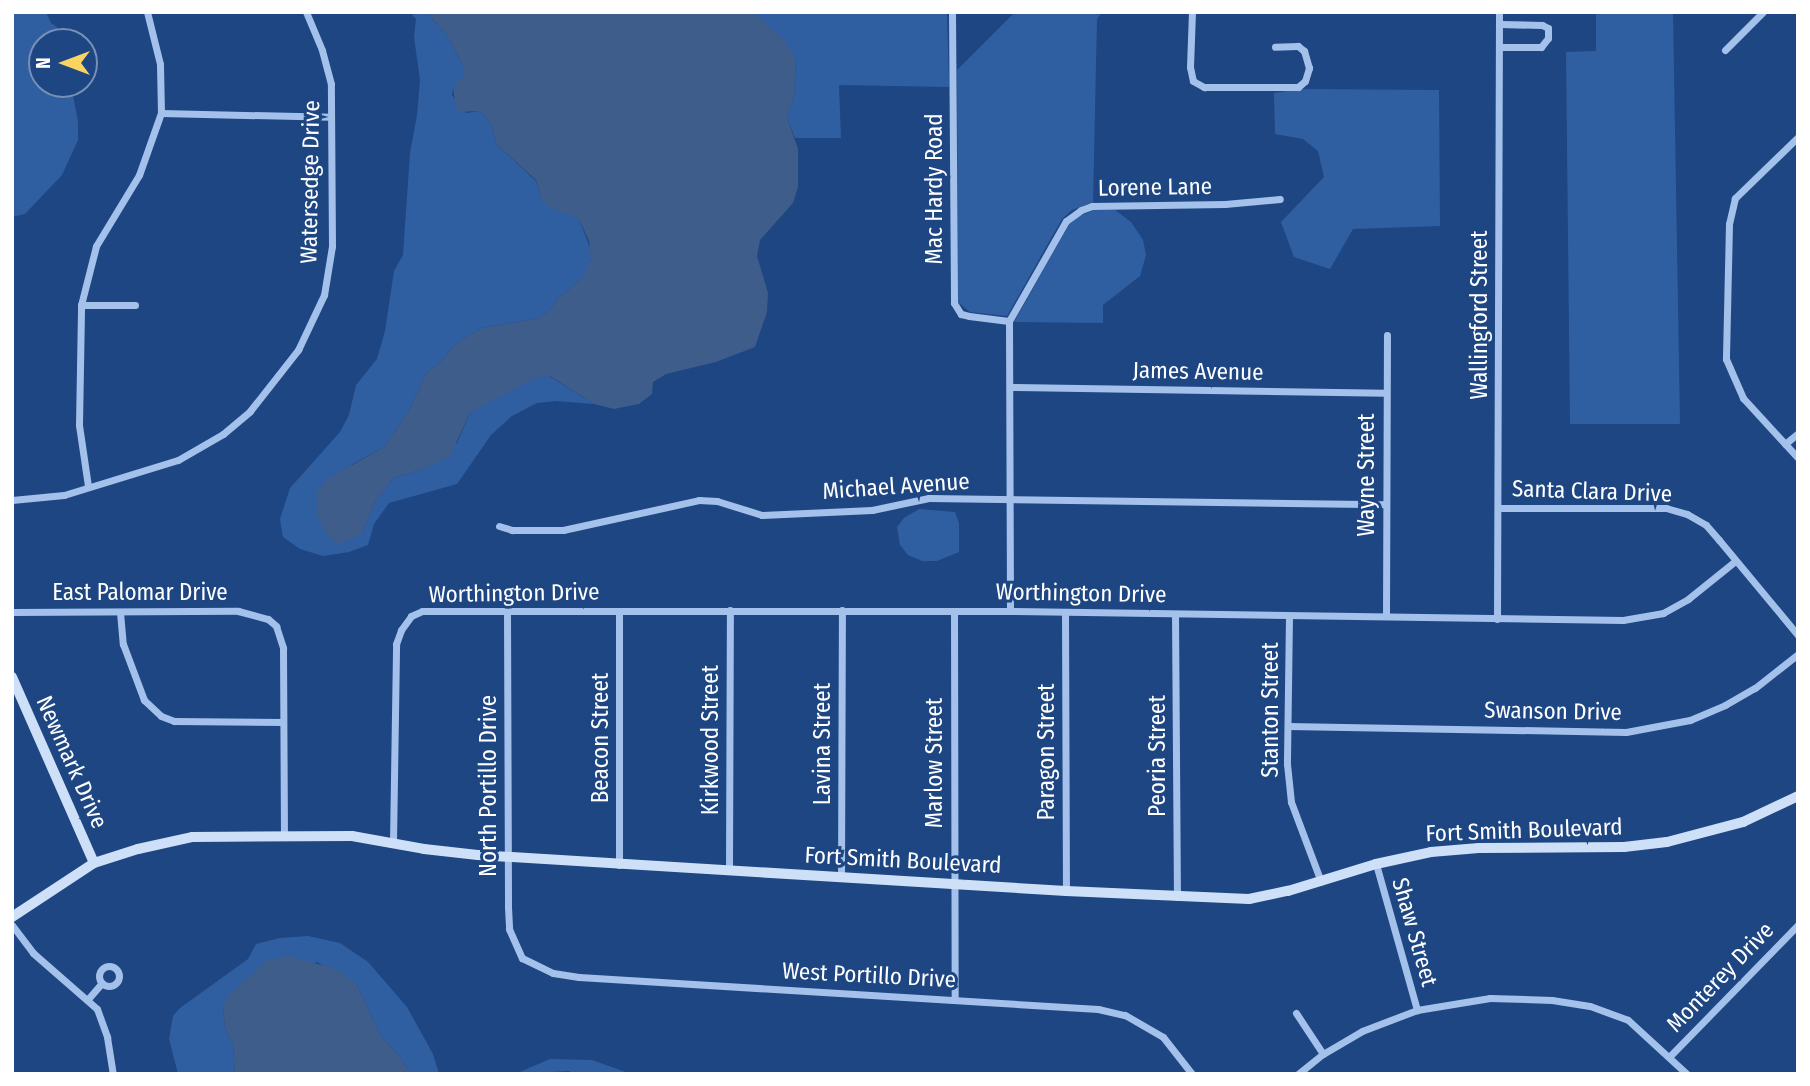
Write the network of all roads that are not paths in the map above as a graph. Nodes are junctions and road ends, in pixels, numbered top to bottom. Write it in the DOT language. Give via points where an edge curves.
graph roads {
  1 [pos="147,12"];
  2 [pos="306,12"];
  3 [pos="951,12"];
  4 [pos="1192,12"];
  5 [pos="1499,12"];
  6 [pos="1763,12"];
  7 [pos="1499,24"];
  8 [pos="1275,47"];
  9 [pos="1499,47"];
  10 [pos="1725,50"];
  11 [pos="161,113"];
  12 [pos="331,117"];
  13 [pos="1798,136"];
  14 [pos="1280,199"];
  15 [pos="81,305"];
  16 [pos="135,305"];
  17 [pos="1009,321"];
  18 [pos="1387,335"];
  19 [pos="1011,387"];
  20 [pos="1385,393"];
  21 [pos="1798,433"];
  22 [pos="1785,444"];
  23 [pos="1798,458"];
  24 [pos="88,486"];
  25 [pos="12,499"];
  26 [pos="1010,500"];
  27 [pos="1385,505"];
  28 [pos="1498,508"];
  29 [pos="499,526"];
  30 [pos="1734,562"];
  31 [pos="842,610"];
  32 [pos="120,611"];
  33 [pos="507,611"];
  34 [pos="619,611"];
  35 [pos="730,611"];
  36 [pos="954,611"];
  37 [pos="1010,611"];
  38 [pos="12,612"];
  39 [pos="1065,612"];
  40 [pos="1175,614"];
  41 [pos="1289,616"];
  42 [pos="1386,616"];
  43 [pos="1497,619"];
  44 [pos="1798,635"];
  45 [pos="1798,654"];
  46 [pos="12,677"];
  47 [pos="283,722"];
  48 [pos="1288,726"];
  49 [pos="1798,796"];
  50 [pos="284,835"];
  51 [pos="393,842"];
  52 [pos="508,857"];
  53 [pos="94,863"];
  54 [pos="619,864"];
  55 [pos="1376,864"];
  56 [pos="729,870"];
  57 [pos="841,878"];
  58 [pos="1321,882"];
  59 [pos="953,883"];
  60 [pos="1066,891"];
  61 [pos="1177,897"];
  62 [pos="12,917"];
  63 [pos="12,925"];
  64 [pos="1798,925"];
  65 [pos="522,958"];
  66 [pos="102,984"];
  67 [pos="88,999"];
  68 [pos="955,999"];
  69 [pos="1417,1010"];
  70 [pos="1296,1013"];
  71 [pos="1323,1054"];
  72 [pos="1670,1056"];
  73 [pos="113,1074"];
  74 [pos="1192,1074"];
  75 [pos="1298,1074"];
  76 [pos="1687,1074"];
  1 -- 11 [label="street" via="160,64"];
  2 -- 12 [label="street, Watersedge Drive" via="331,84"];
  3 -- 17 [label="street, Mac Hardy Road" via="954,303 961,314"];
  4 -- 8 [label="street" via="1192,80 1204,87 1298,87 1309,68 1304,51 1298,46"];
  5 -- 7 [label="street, Wallingford Street"];
  6 -- 10 [label="street"];
  7 -- 9 [label="street, Wallingford Street"];
  7 -- 9 [label="street" via="1542,25 1548,28 1548,38 1541,47"];
  9 -- 28 [label="street, Wallingford Street"];
  11 -- 12 [label="street"];
  11 -- 15 [label="street" via="139,175 96,246"];
  12 -- 24 [label="street, Watersedge Drive" via="332,246 324,295 298,350 250,411 223,435 178,460"];
  13 -- 22 [label="street" via="1735,198 1729,223 1726,359 1743,398"];
  14 -- 17 [label="street, Lorene Lane" via="1081,210 1066,221"];
  15 -- 16 [label="street"];
  15 -- 24 [label="street" via="79,425"];
  17 -- 19 [label="street"];
  18 -- 20 [label="street, Wayne Street"];
  19 -- 20 [label="street, James Avenue"];
  19 -- 26 [label="street"];
  20 -- 27 [label="street, Wayne Street"];
  21 -- 22 [label="street"];
  22 -- 23 [label="street"];
  24 -- 25 [label="street, Watersedge Drive" via="64,495"];
  26 -- 27 [label="street, Michael Avenue"];
  26 -- 29 [label="street, Michael Avenue" via="929,498 872,510 762,515 699,500 563,530"];
  26 -- 37 [label="street"];
  27 -- 42 [label="street, Wayne Street"];
  28 -- 30 [label="street, Santa Clara Drive" via="1666,509 1706,525"];
  28 -- 43 [label="street, Wallingford Street"];
  30 -- 43 [label="street, Worthington Drive" via="1663,613 1623,620"];
  30 -- 44 [label="street, Santa Clara Drive"];
  31 -- 35 [label="street, Worthington Drive"];
  31 -- 36 [label="street, Worthington Drive"];
  31 -- 57 [label="street, Lavina Street"];
  32 -- 38 [label="street, East Palomar Drive"];
  32 -- 47 [label="street" via="122,644 144,700 161,716 174,721"];
  32 -- 47 [label="street, East Palomar Drive" via="238,611 268,619 276,626 282,649"];
  33 -- 34 [label="street, Worthington Drive"];
  33 -- 51 [label="street, Worthington Drive" via="422,611 411,616 401,630 396,644"];
  33 -- 52 [label="street, North Portillo Drive"];
  34 -- 35 [label="street, Worthington Drive"];
  34 -- 54 [label="street, Beacon Street"];
  35 -- 56 [label="street, Kirkwood Street"];
  36 -- 37 [label="street, Worthington Drive"];
  36 -- 59 [label="street, Marlow Street"];
  37 -- 39 [label="street, Worthington Drive"];
  39 -- 40 [label="street, Worthington Drive"];
  39 -- 60 [label="street, Paragon Street"];
  40 -- 41 [label="street, Worthington Drive"];
  40 -- 61 [label="street, Peoria Street"];
  41 -- 42 [label="street, Worthington Drive"];
  41 -- 48 [label="street, Stanton Street"];
  42 -- 43 [label="street, Worthington Drive"];
  45 -- 48 [label="street, Swanson Drive" via="1725,705 1689,720 1626,732"];
  46 -- 53 [label="street, Newmark Drive"];
  47 -- 50 [label="street"];
  48 -- 58 [label="street, Stanton Street" via="1291,802"];
  49 -- 55 [label="street, Fort Smith Boulevard" via="1743,822 1667,842 1624,847 1479,848"];
  50 -- 51 [label="street, Fort Smith Boulevard"];
  50 -- 53 [label="street, Fort Smith Boulevard" via="192,837"];
  51 -- 52 [label="street, Fort Smith Boulevard"];
  52 -- 54 [label="street, Fort Smith Boulevard"];
  52 -- 65 [label="street, North Portillo Drive" via="509,929"];
  53 -- 62 [label="street, Fort Smith Boulevard"];
  54 -- 56 [label="street, Fort Smith Boulevard"];
  55 -- 58 [label="street, Fort Smith Boulevard"];
  55 -- 69 [label="street, Shaw Street"];
  56 -- 57 [label="street, Fort Smith Boulevard"];
  57 -- 59 [label="street, Fort Smith Boulevard"];
  58 -- 61 [label="street, Fort Smith Boulevard" via="1248,899"];
  59 -- 60 [label="street, Fort Smith Boulevard"];
  59 -- 68 [label="street, Marlow Street"];
  60 -- 61 [label="street, Fort Smith Boulevard"];
  63 -- 67 [label="street" via="33,953"];
  64 -- 72 [label="street, Monterey Drive"];
  65 -- 68 [label="street, West Portillo Drive" via="553,973 579,977"];
  66 -- 67 [label="street"];
  67 -- 73 [label="street" via="97,1009 107,1037"];
  68 -- 74 [label="street, West Portillo Drive" via="1125,1015 1163,1037"];
  69 -- 71 [label="street" via="1362,1031"];
  69 -- 72 [label="street" via="1490,998 1590,1006 1628,1020"];
  70 -- 71 [label="street"];
  71 -- 75 [label="street"];
  72 -- 76 [label="street"];
}
